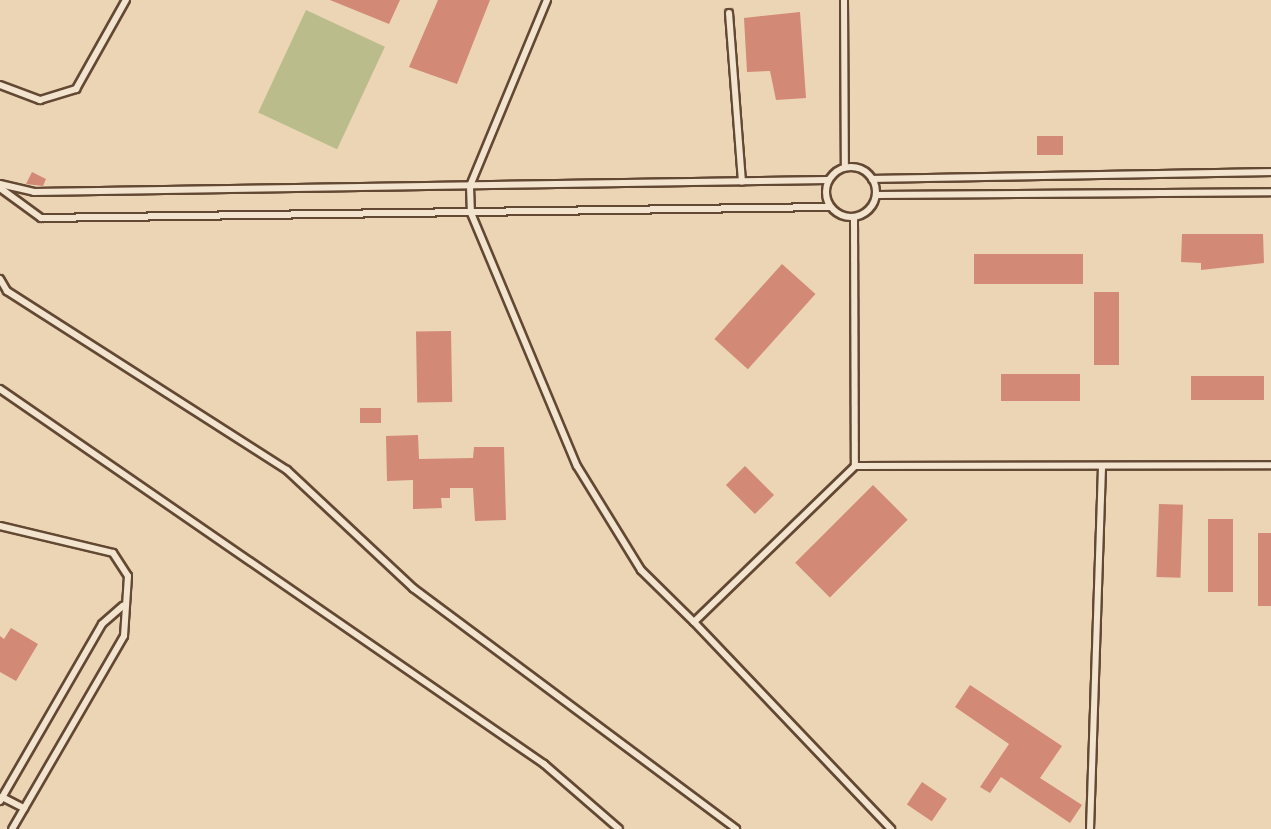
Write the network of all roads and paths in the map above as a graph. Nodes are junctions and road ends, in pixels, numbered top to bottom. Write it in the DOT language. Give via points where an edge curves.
graph roads {
  1 [pos="126,0"];
  2 [pos="547,0"];
  3 [pos="844,0"];
  4 [pos="729,13"];
  5 [pos="0,85"];
  6 [pos="845,167"];
  7 [pos="1271,172"];
  8 [pos="872,179"];
  9 [pos="828,180"];
  10 [pos="742,181"];
  11 [pos="0,186"];
  12 [pos="470,186"];
  13 [pos="1271,192"];
  14 [pos="876,195"];
  15 [pos="830,207"];
  16 [pos="471,213"];
  17 [pos="854,217"];
  18 [pos="0,279"];
  19 [pos="0,389"];
  20 [pos="1271,465"];
  21 [pos="855,466"];
  22 [pos="1102,466"];
  23 [pos="0,526"];
  24 [pos="123,606"];
  25 [pos="694,622"];
  26 [pos="1,798"];
  27 [pos="24,808"];
  28 [pos="12,829"];
  29 [pos="619,829"];
  30 [pos="736,829"];
  31 [pos="891,829"];
  32 [pos="1090,829"];
  1 -- 5 [label="lane" via="76,89 40,100"];
  2 -- 12 [label="lane"];
  3 -- 6 [label="lane"];
  4 -- 10 [label="lane"];
  6 -- 8 [label="lane" via="861,169"];
  6 -- 9 [label="lane"];
  7 -- 8 [label="lane"];
  8 -- 14 [label="lane"];
  9 -- 10 [label="lane"];
  9 -- 15 [label="lane"];
  10 -- 12 [label="lane"];
  11 -- 12 [label="lane" via="34,192"];
  11 -- 16 [label="lane" via="41,218"];
  12 -- 16 [label="lane"];
  13 -- 14 [label="lane"];
  14 -- 17 [label="lane" via="869,209"];
  15 -- 16 [label="lane"];
  15 -- 17 [label="lane"];
  16 -- 25 [label="lane" via="577,466 641,570"];
  17 -- 21 [label="lane"];
  18 -- 30 [label="lane" via="7,291 287,470 413,588"];
  19 -- 29 [label="lane" via="544,764"];
  20 -- 22 [label="lane"];
  21 -- 22 [label="lane"];
  21 -- 25 [label="lane"];
  22 -- 32 [label="lane"];
  23 -- 24 [label="lane" via="113,553 128,576"];
  24 -- 26 [label="lane" via="102,624"];
  24 -- 27 [label="lane" via="124,636"];
  25 -- 31 [label="lane"];
  26 -- 27 [label="lane"];
  27 -- 28 [label="lane"];
}
